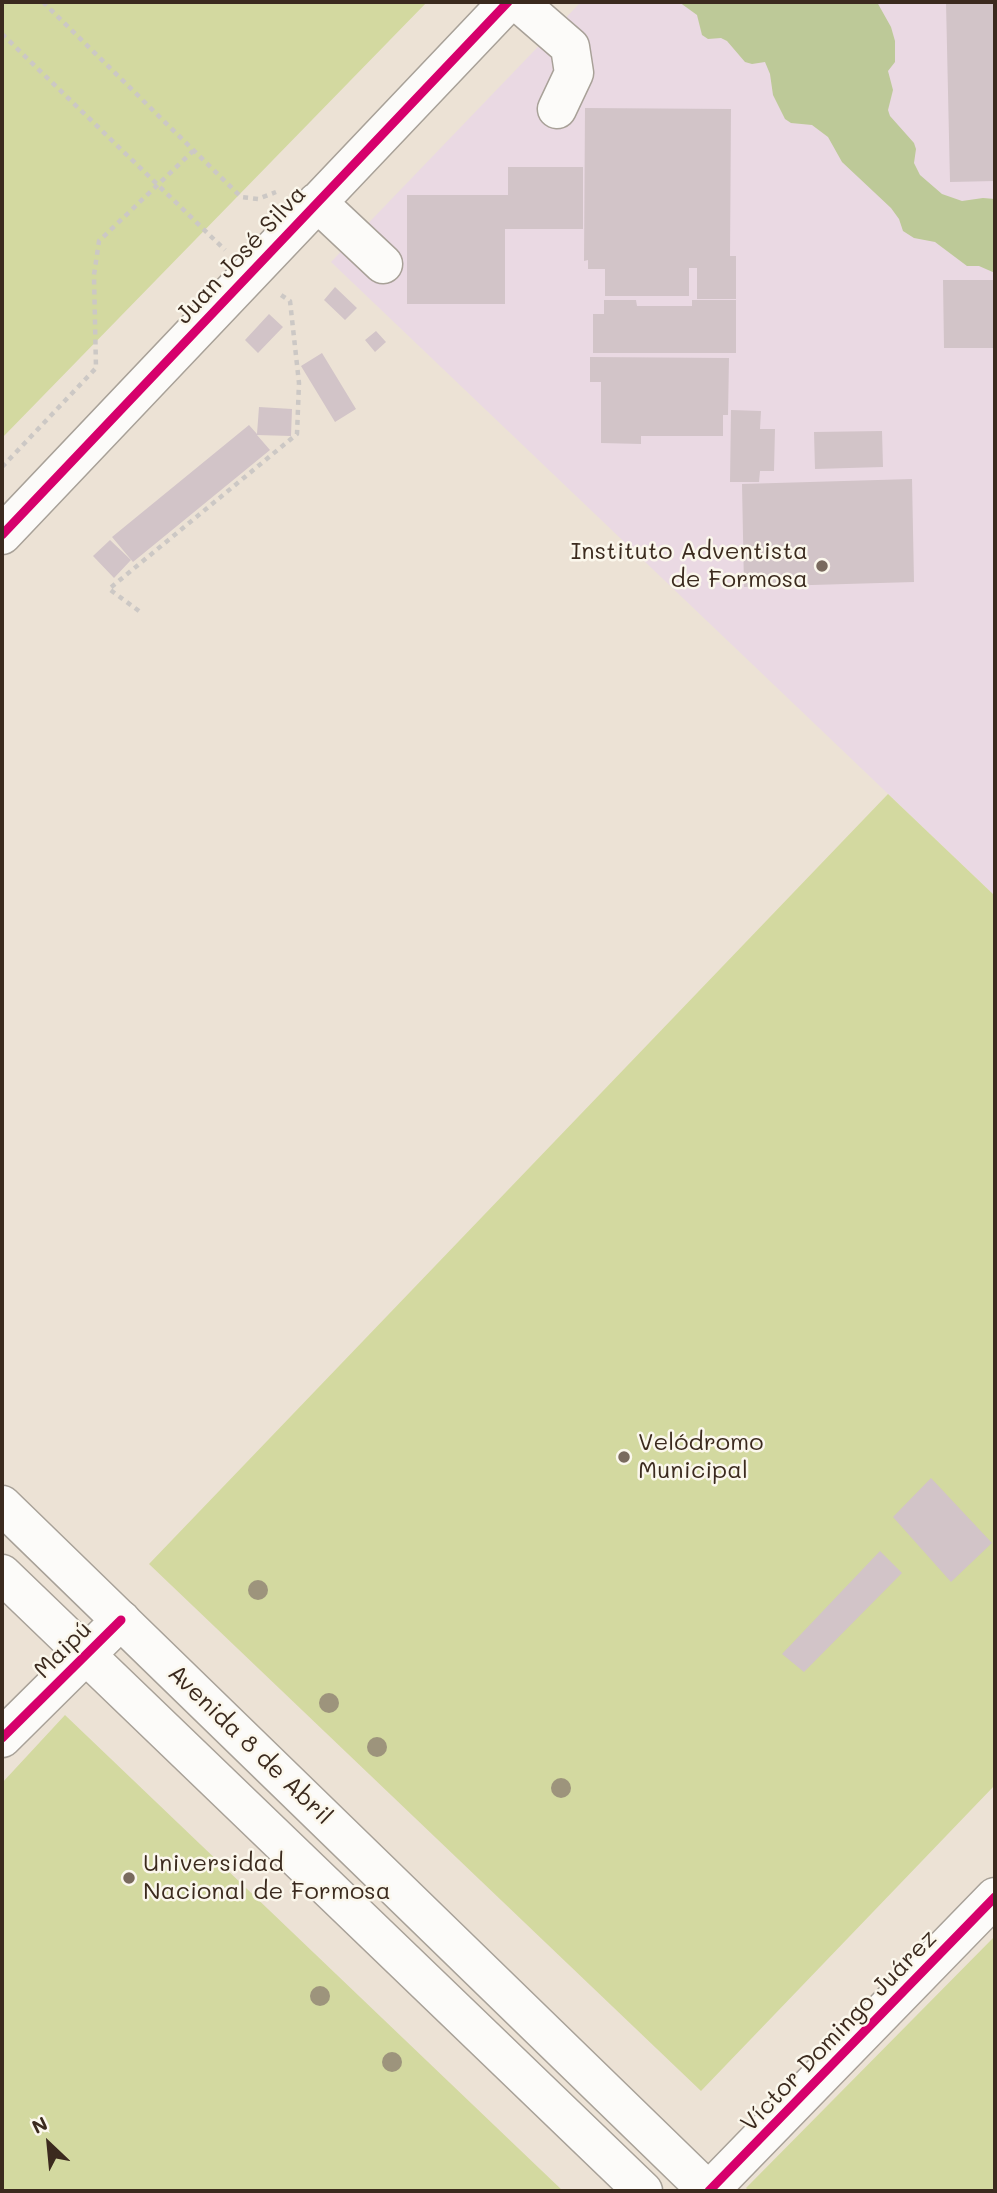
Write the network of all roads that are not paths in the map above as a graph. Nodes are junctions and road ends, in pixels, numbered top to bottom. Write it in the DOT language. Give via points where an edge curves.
graph roads {
  1 [pos="508,2"];
  2 [pos="518,2"];
  3 [pos="557,109"];
  4 [pos="317,202"];
  5 [pos="383,264"];
  6 [pos="2,534"];
  7 [pos="2,1505"];
  8 [pos="2,1574"];
  9 [pos="121,1620"];
  10 [pos="84,1655"];
  11 [pos="2,1738"];
  12 [pos="995,1897"];
  13 [pos="643,2191"];
  14 [pos="709,2191"];
  1 -- 4 [label="main road, Juan José Silva"];
  2 -- 3 [label="main road" via="570,47 574,73"];
  4 -- 5 [label="main road"];
  4 -- 6 [label="main road, Juan José Silva"];
  7 -- 9 [label="main road, Avenida 8 de Abril"];
  8 -- 10 [label="main road, Avenida 8 de Abril"];
  9 -- 10 [label="main road, Maipú"];
  9 -- 14 [label="main road, Avenida 8 de Abril"];
  10 -- 11 [label="main road, Maipú"];
  10 -- 13 [label="main road, Avenida 8 de Abril"];
  12 -- 14 [label="main road, Víctor Domingo Juárez"];
}
